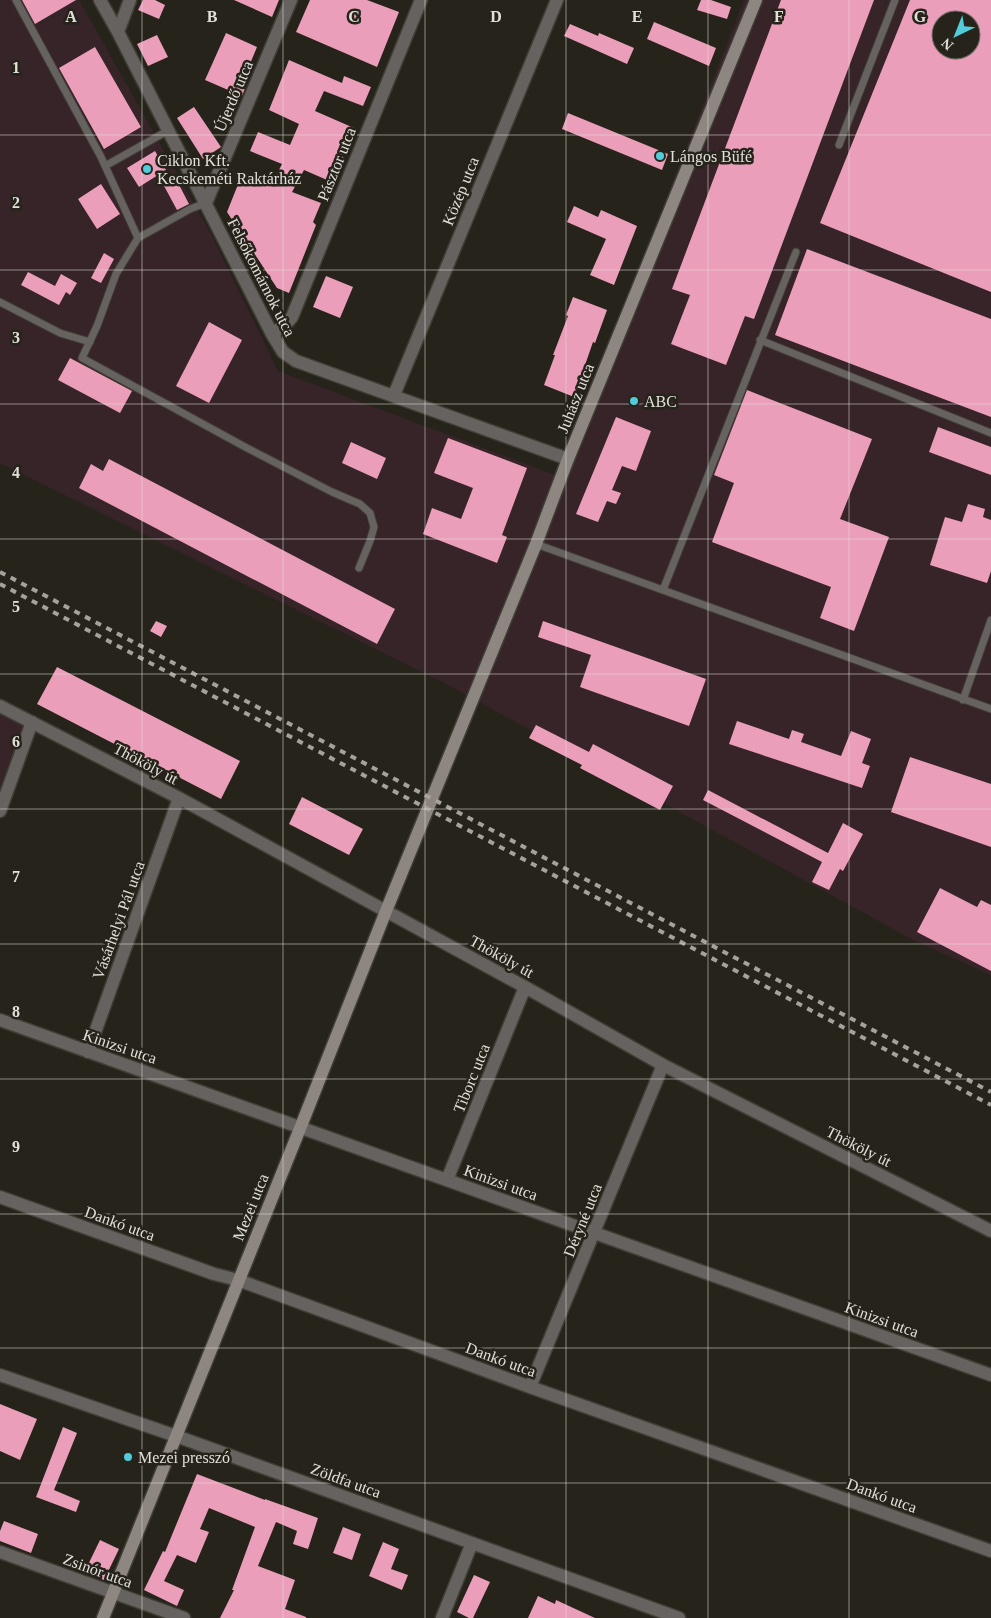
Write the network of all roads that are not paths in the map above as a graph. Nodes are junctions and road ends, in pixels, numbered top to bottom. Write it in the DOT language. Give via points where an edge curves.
graph roads {
  1 [pos="16,0"];
  2 [pos="100,0"];
  3 [pos="130,0"];
  4 [pos="291,0"];
  5 [pos="421,0"];
  6 [pos="557,0"];
  7 [pos="756,0"];
  8 [pos="896,0"];
  9 [pos="118,32"];
  10 [pos="169,130"];
  11 [pos="838,145"];
  12 [pos="105,166"];
  13 [pos="206,204"];
  14 [pos="138,238"];
  15 [pos="796,252"];
  16 [pos="0,302"];
  17 [pos="272,334"];
  18 [pos="760,340"];
  19 [pos="90,342"];
  20 [pos="394,395"];
  21 [pos="991,433"];
  22 [pos="568,459"];
  23 [pos="536,544"];
  24 [pos="358,568"];
  25 [pos="663,590"];
  26 [pos="991,620"];
  27 [pos="963,700"];
  28 [pos="0,706"];
  29 [pos="991,709"];
  30 [pos="32,722"];
  31 [pos="179,798"];
  32 [pos="427,808"];
  33 [pos="0,812"];
  34 [pos="386,911"];
  35 [pos="525,987"];
  36 [pos="0,1020"];
  37 [pos="88,1052"];
  38 [pos="663,1064"];
  39 [pos="301,1126"];
  40 [pos="447,1180"];
  41 [pos="0,1197"];
  42 [pos="991,1231"];
  43 [pos="594,1234"];
  44 [pos="238,1280"];
  45 [pos="991,1374"];
  46 [pos="0,1375"];
  47 [pos="530,1387"];
  48 [pos="176,1436"];
  49 [pos="472,1543"];
  50 [pos="991,1551"];
  51 [pos="0,1552"];
  52 [pos="112,1592"];
  53 [pos="103,1618"];
  54 [pos="184,1618"];
  55 [pos="442,1618"];
  56 [pos="679,1618"];
  1 -- 12 [label="lane"];
  2 -- 9 [label="street, Felsőkomárnok utca"];
  3 -- 9 [label="street"];
  4 -- 13 [label="street, Újerdő utca"];
  5 -- 17 [label="street, Pásztor utca" via="292,317"];
  6 -- 20 [label="street, Közép utca"];
  7 -- 22 [label="street, Juhász utca"];
  8 -- 11 [label="lane"];
  9 -- 10 [label="street, Felsőkomárnok utca"];
  10 -- 12 [label="lane"];
  10 -- 13 [label="street, Felsőkomárnok utca"];
  12 -- 14 [label="lane"];
  13 -- 14 [label="lane" via="190,209"];
  13 -- 17 [label="street, Felsőkomárnok utca"];
  14 -- 19 [label="lane" via="116,274"];
  15 -- 18 [label="lane"];
  16 -- 19 [label="lane" via="60,332"];
  17 -- 20 [label="street, Felsőkomárnok utca" via="283,352 296,361"];
  18 -- 21 [label="lane"];
  18 -- 25 [label="lane"];
  19 -- 24 [label="lane" via="82,358 247,448 360,504 370,514 374,527"];
  20 -- 22 [label="street, Felsőkomárnok utca"];
  22 -- 23 [label="street, Juhász utca"];
  23 -- 25 [label="lane"];
  23 -- 32 [label="street, Juhász utca"];
  25 -- 27 [label="lane"];
  26 -- 27 [label="lane"];
  27 -- 29 [label="lane"];
  28 -- 30 [label="street, Thököly út"];
  30 -- 31 [label="street, Thököly út"];
  30 -- 33 [label="street"];
  31 -- 34 [label="street, Thököly út"];
  31 -- 37 [label="street, Vásárhelyi Pál utca"];
  32 -- 34 [label="street, Mezei utca"];
  34 -- 35 [label="street, Thököly út"];
  34 -- 39 [label="street, Mezei utca"];
  35 -- 38 [label="street, Thököly út"];
  35 -- 40 [label="street, Tiborc utca"];
  36 -- 37 [label="street, Kinizsi utca"];
  37 -- 39 [label="street, Kinizsi utca"];
  38 -- 42 [label="street, Thököly út"];
  38 -- 43 [label="street, Déryné utca"];
  39 -- 40 [label="street, Kinizsi utca"];
  39 -- 44 [label="street, Mezei utca"];
  40 -- 43 [label="street, Kinizsi utca"];
  41 -- 44 [label="street, Dankó utca"];
  43 -- 45 [label="street, Kinizsi utca"];
  43 -- 47 [label="street, Déryné utca"];
  44 -- 47 [label="street, Dankó utca"];
  44 -- 48 [label="street, Mezei utca"];
  46 -- 48 [label="street, Zöldfa utca"];
  47 -- 50 [label="street, Dankó utca"];
  48 -- 49 [label="street, Zöldfa utca"];
  48 -- 52 [label="street, Mezei utca"];
  49 -- 55 [label="street"];
  49 -- 56 [label="street, Zöldfa utca"];
  51 -- 52 [label="street, Zsinór utca"];
  52 -- 53 [label="street, Mezei utca"];
  52 -- 54 [label="street, Zsinór utca"];
}
